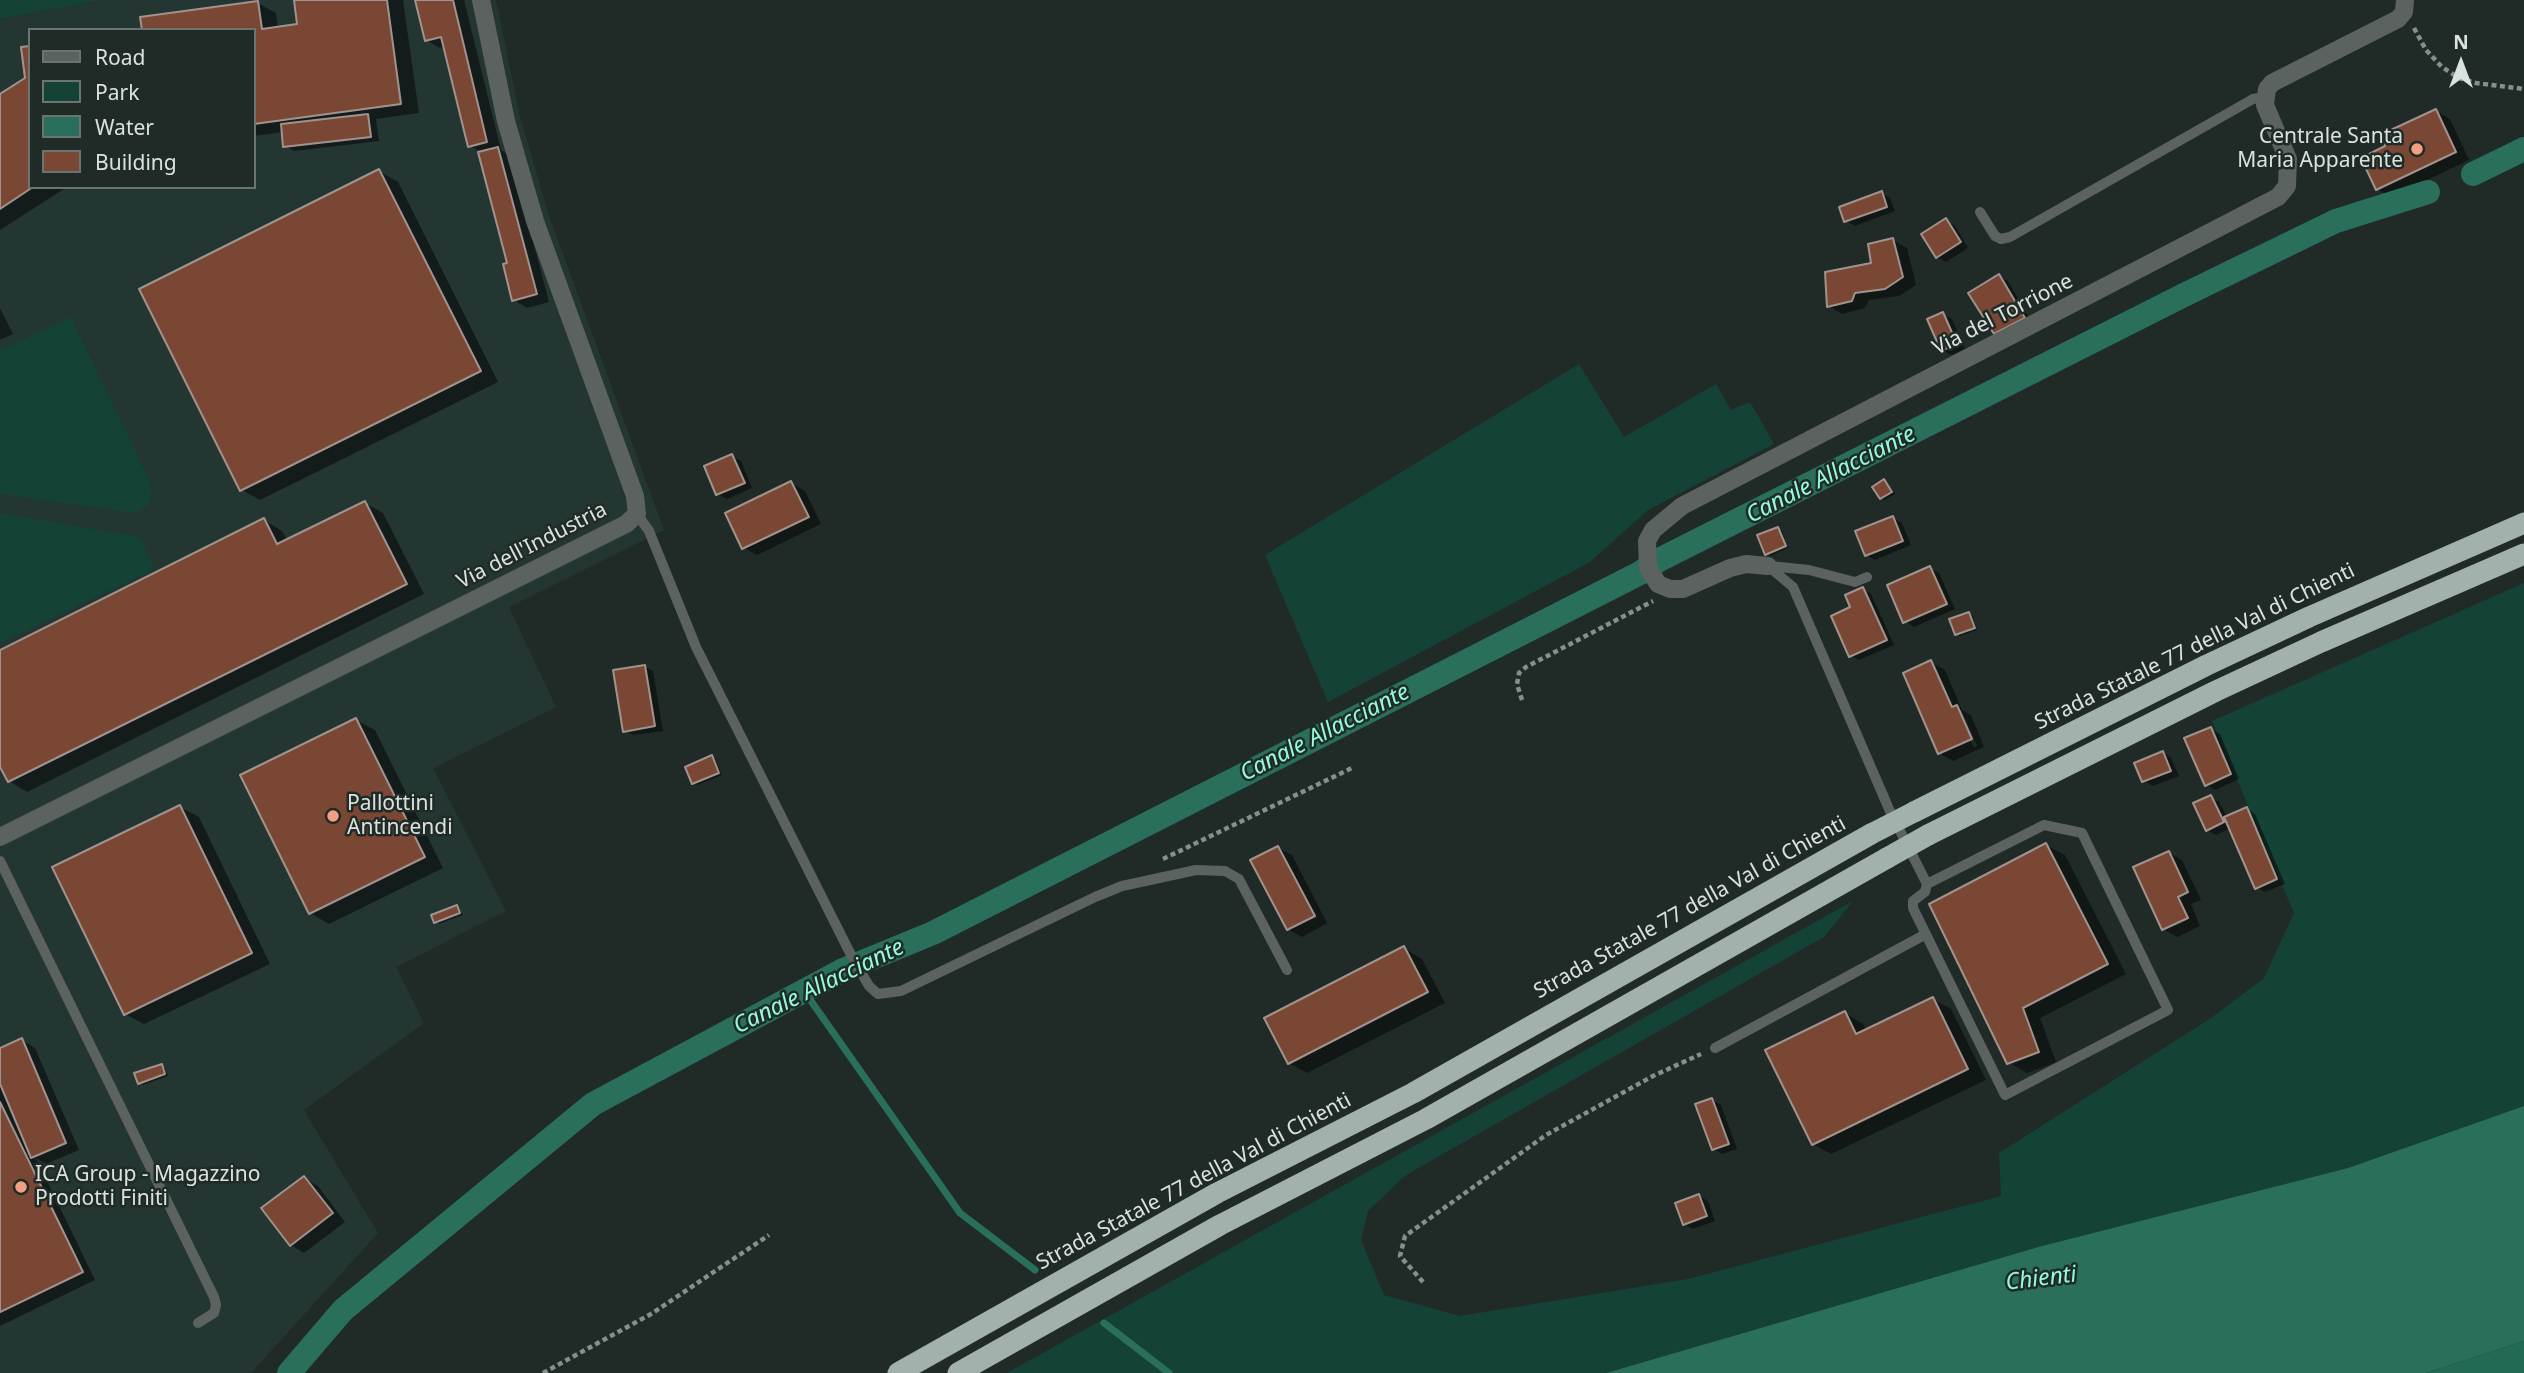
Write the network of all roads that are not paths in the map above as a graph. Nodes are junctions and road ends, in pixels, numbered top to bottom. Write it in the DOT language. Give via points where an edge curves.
graph roads {
  1 [pos="481,0"];
  2 [pos="2404,6"];
  3 [pos="2265,97"];
  4 [pos="1980,212"];
  5 [pos="637,514"];
  6 [pos="2524,523"];
  7 [pos="2524,554"];
  8 [pos="1768,566"];
  9 [pos="1867,577"];
  10 [pos="0,837"];
  11 [pos="0,861"];
  12 [pos="1927,884"];
  13 [pos="1926,934"];
  14 [pos="1287,970"];
  15 [pos="1715,1048"];
  16 [pos="198,1323"];
  17 [pos="898,1373"];
  18 [pos="958,1373"];
  1 -- 5 [label="street, Via dell'Industria" via="506,121 535,221 635,496"];
  2 -- 3 [label="street" via="2389,24 2273,83"];
  3 -- 4 [label="lane" via="2253,99 2010,237 1995,236"];
  3 -- 8 [label="street, Via del Torrione" via="2288,159 2287,187 2278,197 1682,506 1653,530 1647,541 1648,568 1664,586 1683,589 1730,568"];
  5 -- 10 [label="street, Via dell'Industria" via="626,524"];
  5 -- 14 [label="lane" via="649,531 696,647 849,951 878,994 901,991 1122,886 1196,870 1225,871 1239,880"];
  6 -- 17 [label="highway, Strada Statale 77 della Val di Chienti, bridge" via="2218,659 1871,834 1413,1093 1217,1193"];
  7 -- 18 [label="highway, bridge" via="2239,680 1928,835 1426,1119 1220,1225"];
  8 -- 9 [label="lane" via="1855,582"];
  8 -- 12 [label="lane" via="1793,587 1889,809"];
  11 -- 16 [label="lane" via="214,1297 214,1313"];
  12 -- 13 [label="lane" via="1925,892 1913,901"];
  12 -- 13 [label="lane" via="2044,825 2082,834 2168,1010 2005,1095"];
  13 -- 15 [label="lane"];
}
